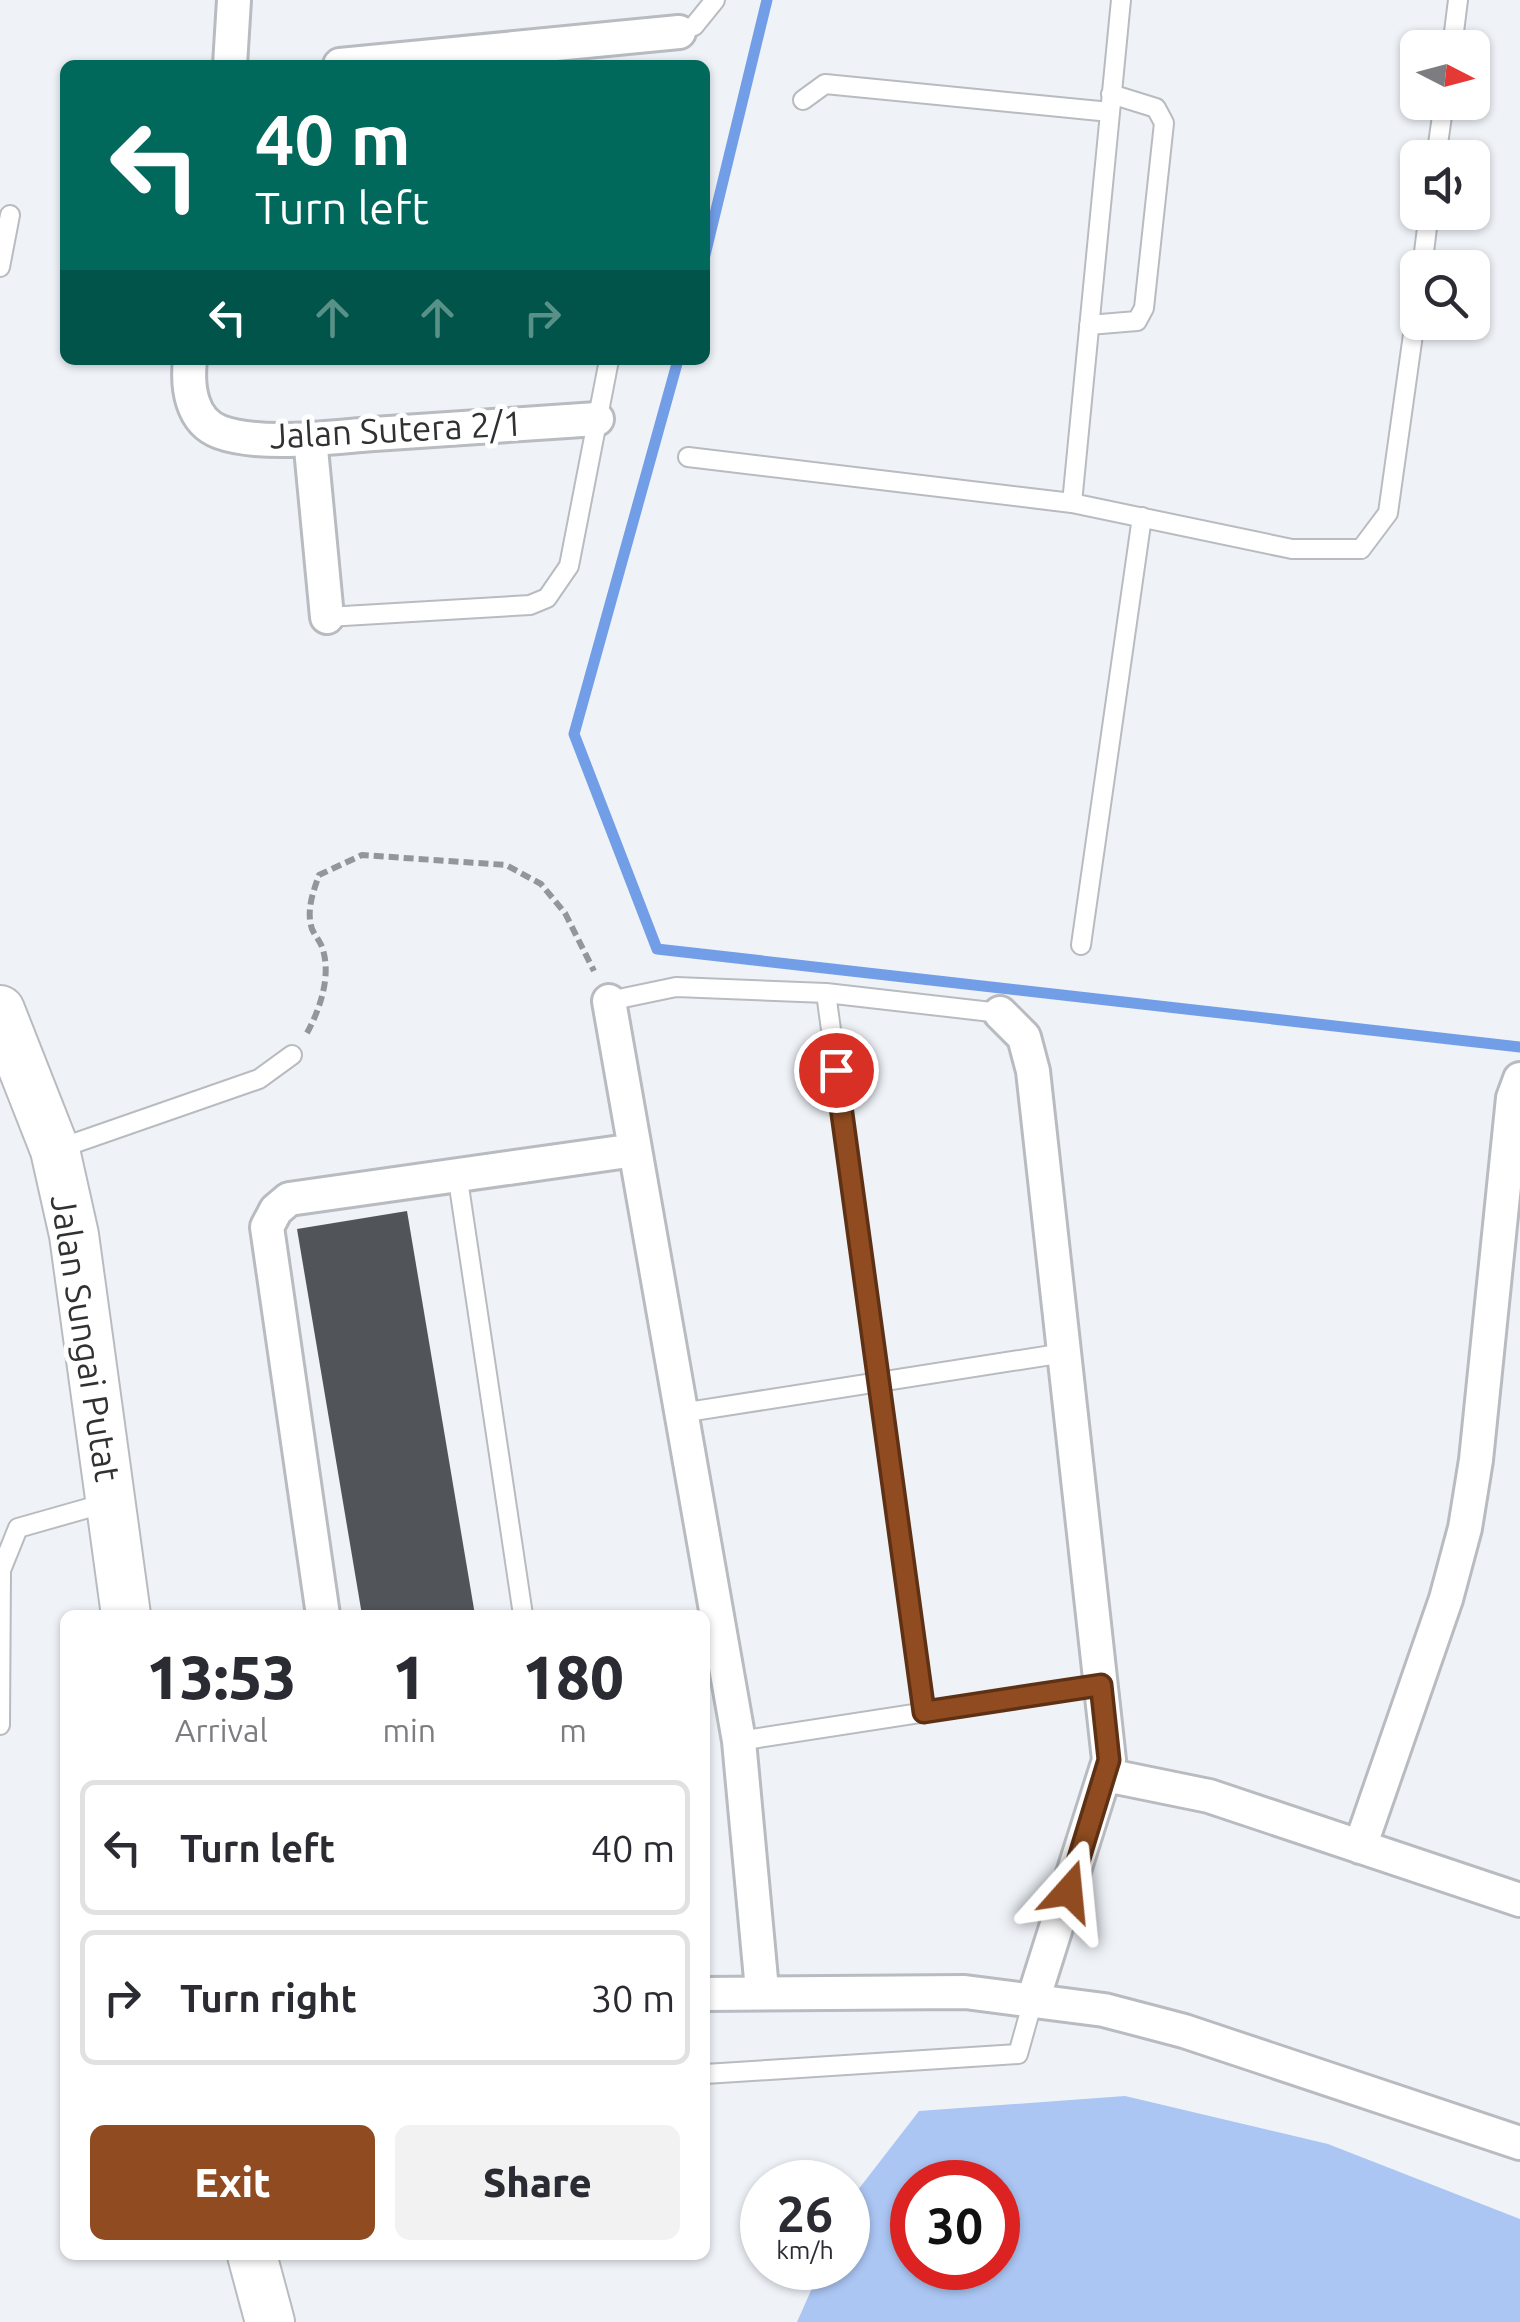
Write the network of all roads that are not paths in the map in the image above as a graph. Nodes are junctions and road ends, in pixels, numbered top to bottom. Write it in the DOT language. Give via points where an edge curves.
graph roads {
  1 [pos="234,0"];
  2 [pos="715,0"];
  3 [pos="1120,0"];
  4 [pos="1458,0"];
  5 [pos="1454,30"];
  6 [pos="679,32"];
  7 [pos="230,60"];
  8 [pos="391,60"];
  9 [pos="803,100"];
  10 [pos="1111,103"];
  11 [pos="10,215"];
  12 [pos="0,267"];
  13 [pos="1089,325"];
  14 [pos="1412,340"];
  15 [pos="190,365"];
  16 [pos="608,365"];
  17 [pos="597,419"];
  18 [pos="310,438"];
  19 [pos="688,457"];
  20 [pos="1072,503"];
  21 [pos="1142,517"];
  22 [pos="327,617"];
  23 [pos="1082,945"];
  24 [pos="826,993"];
  25 [pos="609,1002"];
  26 [pos="0,1010"];
  27 [pos="1000,1013"];
  28 [pos="10,1054"];
  29 [pos="292,1055"];
  30 [pos="1520,1079"];
  31 [pos="55,1150"];
  32 [pos="635,1150"];
  33 [pos="457,1173"];
  34 [pos="1064,1353"];
  35 [pos="879,1380"];
  36 [pos="681,1413"];
  37 [pos="112,1502"];
  38 [pos="125,1610"];
  39 [pos="322,1610"];
  40 [pos="522,1610"];
  41 [pos="708,1610"];
  42 [pos="710,1622"];
  43 [pos="715,1658"];
  44 [pos="1101,1685"];
  45 [pos="924,1712"];
  46 [pos="0,1725"];
  47 [pos="739,1741"];
  48 [pos="1106,1775"];
  49 [pos="1360,1847"];
  50 [pos="1520,1900"];
  51 [pos="762,1990"];
  52 [pos="710,1994"];
  53 [pos="1034,1998"];
  54 [pos="710,2074"];
  55 [pos="1520,2143"];
  56 [pos="253,2260"];
  57 [pos="270,2322"];
  1 -- 7 [label="street"];
  2 -- 6 [label="lane" via="694,26"];
  3 -- 10 [label="lane"];
  4 -- 5 [label="lane"];
  6 -- 8 [label="street"];
  9 -- 10 [label="lane" via="825,84"];
  10 -- 13 [label="lane"];
  10 -- 13 [label="lane" via="1156,108 1164,123 1144,308 1136,321"];
  11 -- 12 [label="lane"];
  13 -- 20 [label="lane"];
  14 -- 21 [label="lane" via="1388,513 1361,549 1292,549"];
  15 -- 18 [label="street, Jalan Sutera 2/1" via="192,400 202,420 220,432"];
  16 -- 17 [label="lane"];
  17 -- 18 [label="street, Jalan Sutera 2/1"];
  17 -- 22 [label="lane" via="569,566 547,598 530,605"];
  18 -- 22 [label="street"];
  19 -- 20 [label="lane"];
  20 -- 21 [label="lane"];
  21 -- 23 [label="lane"];
  24 -- 25 [label="lane" via="676,986"];
  24 -- 27 [label="lane"];
  24 -- 35 [label="lane"];
  25 -- 32 [label="street"];
  26 -- 28 [label="main road, Jalan Sungai Putat"];
  27 -- 34 [label="street" via="1024,1036 1033,1071"];
  28 -- 31 [label="main road, Jalan Sungai Putat"];
  29 -- 31 [label="lane" via="259,1079"];
  30 -- 49 [label="street" via="1465,1528"];
  31 -- 37 [label="main road, Jalan Sungai Putat" via="89,1317"];
  32 -- 33 [label="street"];
  32 -- 36 [label="street"];
  33 -- 39 [label="street" via="288,1199 267,1227"];
  33 -- 40 [label="lane"];
  34 -- 35 [label="lane"];
  34 -- 44 [label="street"];
  35 -- 36 [label="lane"];
  35 -- 45 [label="lane"];
  36 -- 41 [label="street"];
  37 -- 38 [label="main road, Jalan Sungai Putat"];
  37 -- 46 [label="lane" via="18,1528 1,1570"];
  42 -- 43 [label="street"];
  43 -- 47 [label="street"];
  44 -- 45 [label="lane"];
  44 -- 48 [label="street"];
  45 -- 47 [label="lane"];
  47 -- 51 [label="street"];
  48 -- 49 [label="street" via="1209,1796"];
  48 -- 53 [label="street"];
  49 -- 50 [label="street"];
  51 -- 52 [label="street"];
  51 -- 53 [label="street"];
  53 -- 54 [label="lane" via="1018,2054"];
  53 -- 55 [label="street" via="1184,2031"];
  56 -- 57 [label="main road"];
}
